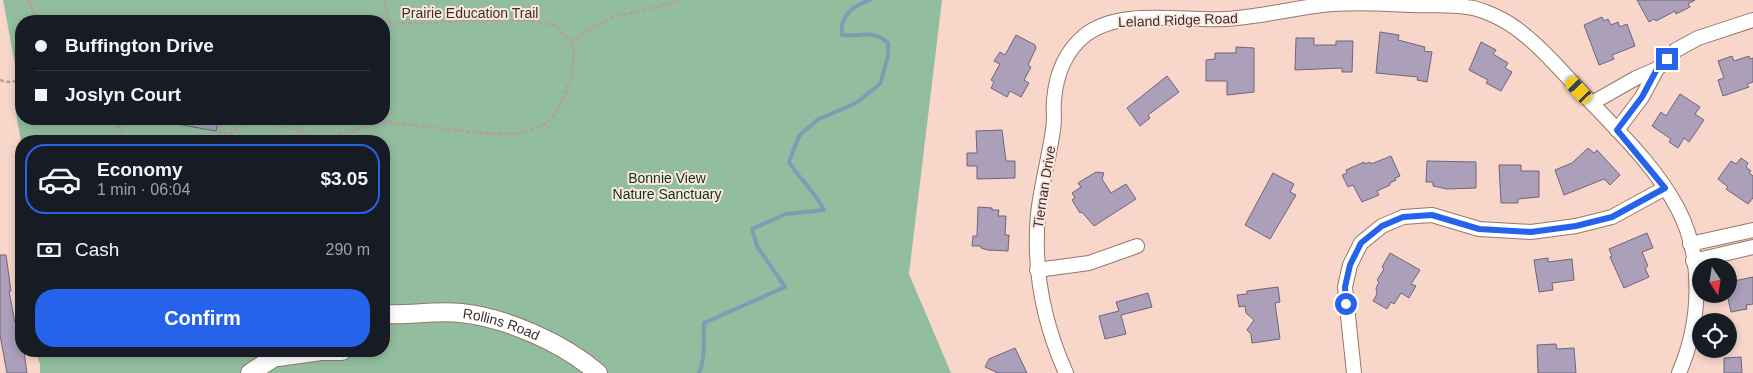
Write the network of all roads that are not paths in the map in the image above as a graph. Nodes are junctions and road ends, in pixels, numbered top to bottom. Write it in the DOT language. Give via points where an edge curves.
graph roads {
  1 [pos="1753,20"];
  2 [pos="1085,35"];
  3 [pos="1657,69"];
  4 [pos="1592,103"];
  5 [pos="1617,130"];
  6 [pos="1665,188"];
  7 [pos="1753,230"];
  8 [pos="1690,244"];
  9 [pos="1137,246"];
  10 [pos="1753,247"];
  11 [pos="1692,258"];
  12 [pos="1706,258"];
  13 [pos="1037,270"];
  14 [pos="1696,303"];
  15 [pos="390,316"];
  16 [pos="276,357"];
  17 [pos="250,373"];
  18 [pos="598,373"];
  19 [pos="1066,373"];
  20 [pos="1354,373"];
  21 [pos="1679,373"];
  1 -- 3 [label="street" via="1698,38 1676,50"];
  2 -- 4 [label="street, Leland Ridge Road" via="1106,23 1129,19 1226,19 1325,4 1468,7 1502,19 1541,50"];
  2 -- 13 [label="street, Tiernan Drive" via="1069,53 1059,73 1054,99 1054,126 1038,211"];
  3 -- 4 [label="street"];
  3 -- 5 [label="street" via="1642,97"];
  4 -- 5 [label="street, Leland Ridge Road"];
  5 -- 6 [label="street, Leland Ridge Road"];
  6 -- 8 [label="street, Leland Ridge Road" via="1679,211"];
  6 -- 20 [label="street" via="1612,217 1576,226 1531,232 1479,229 1432,215 1403,217 1382,226 1361,243 1350,265 1345,287"];
  7 -- 8 [label="street"];
  8 -- 11 [label="street, Leland Ridge Road"];
  9 -- 13 [label="street" via="1089,264"];
  10 -- 12 [label="street"];
  13 -- 19 [label="street, Tiernan Drive" via="1048,328"];
  14 -- 21 [label="street, Leland Ridge Road" via="1688,352"];
  15 -- 18 [label="street, Rollins Road" via="461,313 520,328 583,360"];
  16 -- 17 [label="street"];
}
